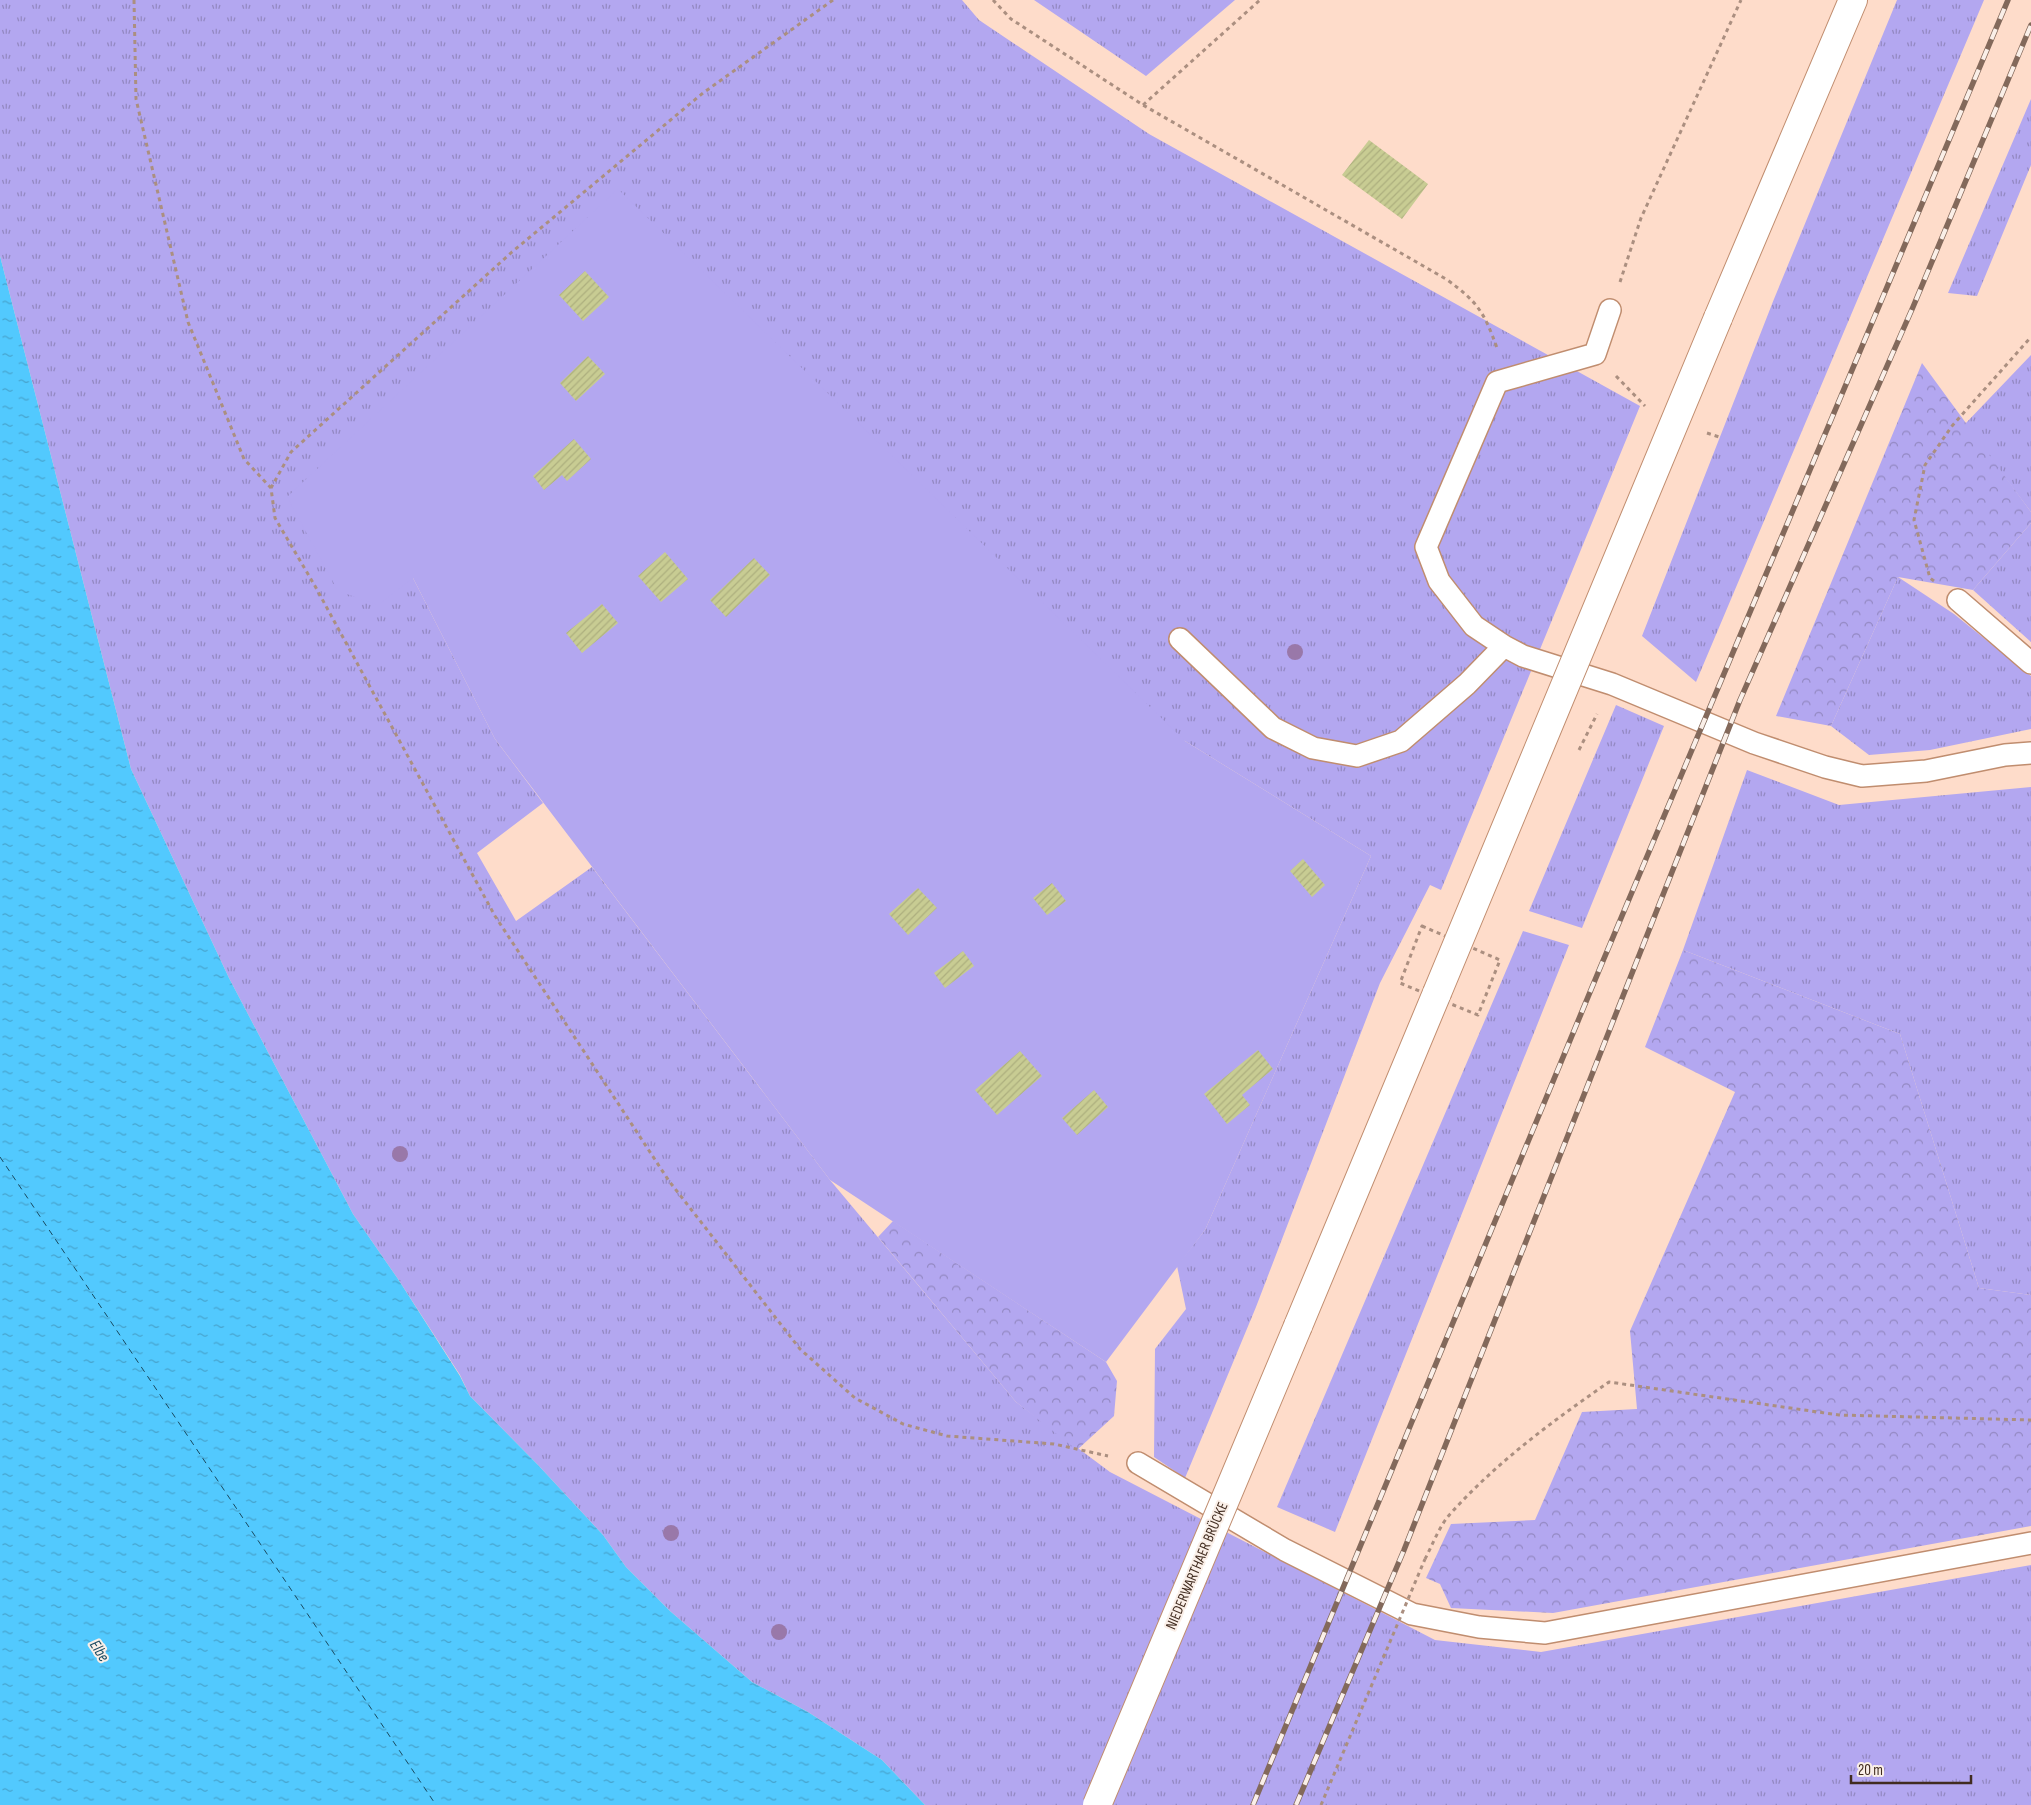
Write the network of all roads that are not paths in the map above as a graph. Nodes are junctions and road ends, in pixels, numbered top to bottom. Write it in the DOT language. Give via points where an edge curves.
graph roads {
  1 [pos="1853,0"];
  2 [pos="1610,310"];
  3 [pos="1958,600"];
  4 [pos="1180,639"];
  5 [pos="1504,646"];
  6 [pos="2031,663"];
  7 [pos="2031,753"];
  8 [pos="1138,1463"];
  9 [pos="2031,1543"];
  10 [pos="1097,1805"];
  1 -- 10 [label="main road, NIEDERWARTHAER BRÜCKE, bridge"];
  2 -- 5 [label="lane" via="1595,354 1497,382 1426,546 1439,581 1474,626"];
  3 -- 6 [label="lane"];
  4 -- 5 [label="lane" via="1273,728 1313,748 1358,756 1400,741"];
  5 -- 7 [label="lane" via="1523,656 1612,684 1754,743 1862,776 1926,772 2005,755"];
  8 -- 9 [label="lane" via="1285,1550 1412,1614 1488,1628 1545,1633"];
}
